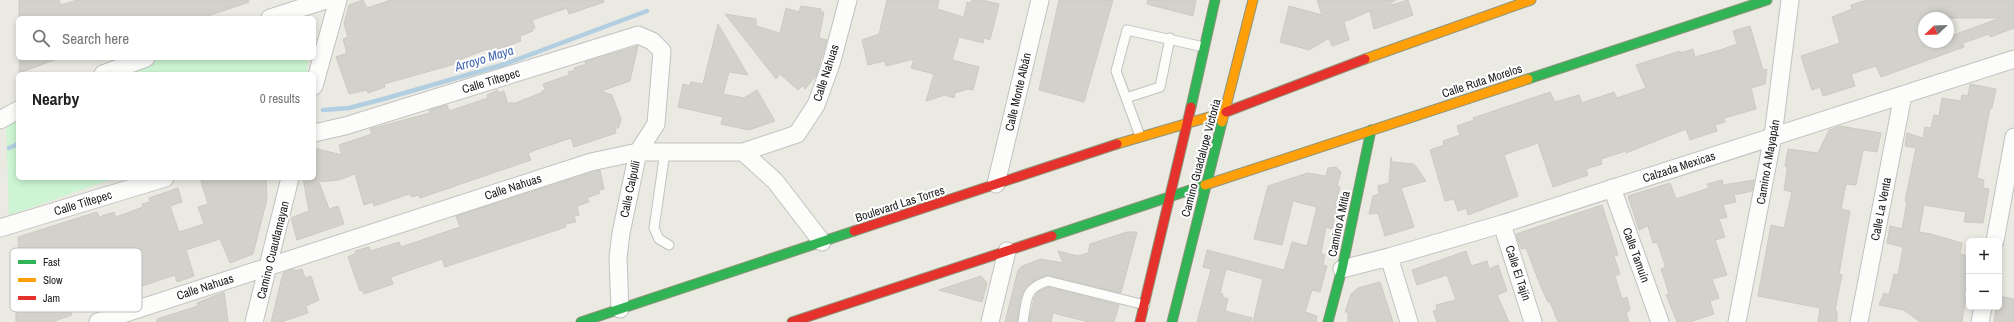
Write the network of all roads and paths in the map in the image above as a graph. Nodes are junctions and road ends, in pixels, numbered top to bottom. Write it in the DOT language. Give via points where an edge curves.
graph roads {
  1 [pos="326,0"];
  2 [pos="338,0"];
  3 [pos="848,0"];
  4 [pos="1040,0"];
  5 [pos="1215,0"];
  6 [pos="1252,0"];
  7 [pos="1531,0"];
  8 [pos="1767,0"];
  9 [pos="1790,0"];
  10 [pos="276,16"];
  11 [pos="1170,38"];
  12 [pos="1204,47"];
  13 [pos="662,51"];
  14 [pos="2014,59"];
  15 [pos="141,60"];
  16 [pos="108,72"];
  17 [pos="316,79"];
  18 [pos="1903,95"];
  19 [pos="1126,98"];
  20 [pos="16,111"];
  21 [pos="1226,112"];
  22 [pos="0,120"];
  23 [pos="1187,122"];
  24 [pos="1371,130"];
  25 [pos="316,133"];
  26 [pos="1140,136"];
  27 [pos="1774,136"];
  28 [pos="2014,137"];
  29 [pos="638,152"];
  30 [pos="665,152"];
  31 [pos="743,152"];
  32 [pos="159,180"];
  33 [pos="290,180"];
  34 [pos="996,184"];
  35 [pos="1205,185"];
  36 [pos="1612,188"];
  37 [pos="1171,197"];
  38 [pos="1502,224"];
  39 [pos="0,228"];
  40 [pos="1996,238"];
  41 [pos="822,242"];
  42 [pos="669,245"];
  43 [pos="1007,251"];
  44 [pos="1389,257"];
  45 [pos="269,266"];
  46 [pos="1342,269"];
  47 [pos="1144,305"];
  48 [pos="142,308"];
  49 [pos="620,309"];
  50 [pos="1982,310"];
  51 [pos="129,312"];
  52 [pos="816,318"];
  53 [pos="98,322"];
  54 [pos="254,322"];
  55 [pos="581,322"];
  56 [pos="792,322"];
  57 [pos="990,322"];
  58 [pos="1024,322"];
  59 [pos="1140,322"];
  60 [pos="1172,322"];
  61 [pos="1328,322"];
  62 [pos="1409,322"];
  63 [pos="1533,322"];
  64 [pos="1660,322"];
  65 [pos="1737,322"];
  66 [pos="1860,322"];
  67 [pos="1980,322"];
  1 -- 10 [label="street"];
  2 -- 17 [label="street"];
  3 -- 31 [label="street, Calle Nahuas" via="831,64 816,105 797,134"];
  4 -- 34 [label="street, Calle Monte Albán"];
  5 -- 12 [label="main road, Camino Guadalupe Victoria"];
  6 -- 21 [label="main road, Camino Guadalupe Victoria"];
  7 -- 21 [label="main road" via="1301,82"];
  8 -- 24 [label="main road, Calle Ruta Morelos"];
  9 -- 27 [label="street, Camino A Mayapán"];
  11 -- 12 [label="lane"];
  11 -- 19 [label="lane" via="1160,87"];
  11 -- 19 [label="lane" via="1127,30 1116,71"];
  12 -- 23 [label="main road, Camino Guadalupe Victoria"];
  13 -- 25 [label="street, Calle Tiltepec" via="652,41 638,35 345,126"];
  13 -- 29 [label="street, Calle Calpulli" via="656,124"];
  14 -- 18 [label="street, Calzada Mexicas"];
  15 -- 16 [label="street"];
  18 -- 27 [label="street, Calzada Mexicas"];
  18 -- 66 [label="street, Calle La Venta"];
  19 -- 26 [label="lane"];
  20 -- 22 [label="street"];
  21 -- 23 [label="main road, Boulevard Las Torres"];
  21 -- 35 [label="main road, Camino Guadalupe Victoria"];
  23 -- 26 [label="main road, Boulevard Las Torres"];
  23 -- 37 [label="main road, Camino Guadalupe Victoria"];
  24 -- 35 [label="main road, Calle Ruta Morelos"];
  24 -- 46 [label="main road, Camino A Mitla"];
  26 -- 34 [label="main road, Boulevard Las Torres"];
  27 -- 36 [label="street, Calzada Mexicas"];
  27 -- 65 [label="street, Camino A Mayapán"];
  28 -- 40 [label="street"];
  29 -- 30 [label="street, Calle Nahuas"];
  29 -- 45 [label="street, Calle Nahuas" via="591,162"];
  29 -- 49 [label="street, Calle Calpulli" via="618,258"];
  30 -- 31 [label="street, Calle Nahuas"];
  30 -- 42 [label="lane" via="654,228 659,239"];
  31 -- 41 [label="street" via="776,181"];
  32 -- 39 [label="street, Calle Tiltepec"];
  33 -- 45 [label="street, Camino Cuautlamayan"];
  34 -- 41 [label="main road, Boulevard Las Torres"];
  35 -- 37 [label="main road, Calle Ruta Morelos"];
  35 -- 60 [label="main road, Camino Guadalupe Victoria"];
  36 -- 38 [label="street, Calzada Mexicas"];
  36 -- 64 [label="street, Calle Tamuín"];
  37 -- 43 [label="main road"];
  37 -- 47 [label="main road, Camino Guadalupe Victoria"];
  38 -- 44 [label="street, Calzada Mexicas"];
  38 -- 63 [label="street, Calle El Tajín"];
  41 -- 49 [label="main road, Boulevard Las Torres"];
  43 -- 52 [label="main road"];
  43 -- 57 [label="street"];
  44 -- 46 [label="street, Calzada Mexicas"];
  44 -- 62 [label="street"];
  45 -- 48 [label="street, Calle Nahuas"];
  45 -- 54 [label="street, Camino Cuautlamayan"];
  46 -- 61 [label="main road, Camino A Mitla"];
  47 -- 58 [label="lane" via="1048,282 1035,285 1028,294"];
  47 -- 59 [label="main road, Camino Guadalupe Victoria"];
  49 -- 55 [label="main road, Boulevard Las Torres"];
  50 -- 67 [label="street"];
  51 -- 53 [label="street, Calle Nahuas"];
  52 -- 56 [label="main road"];
}
